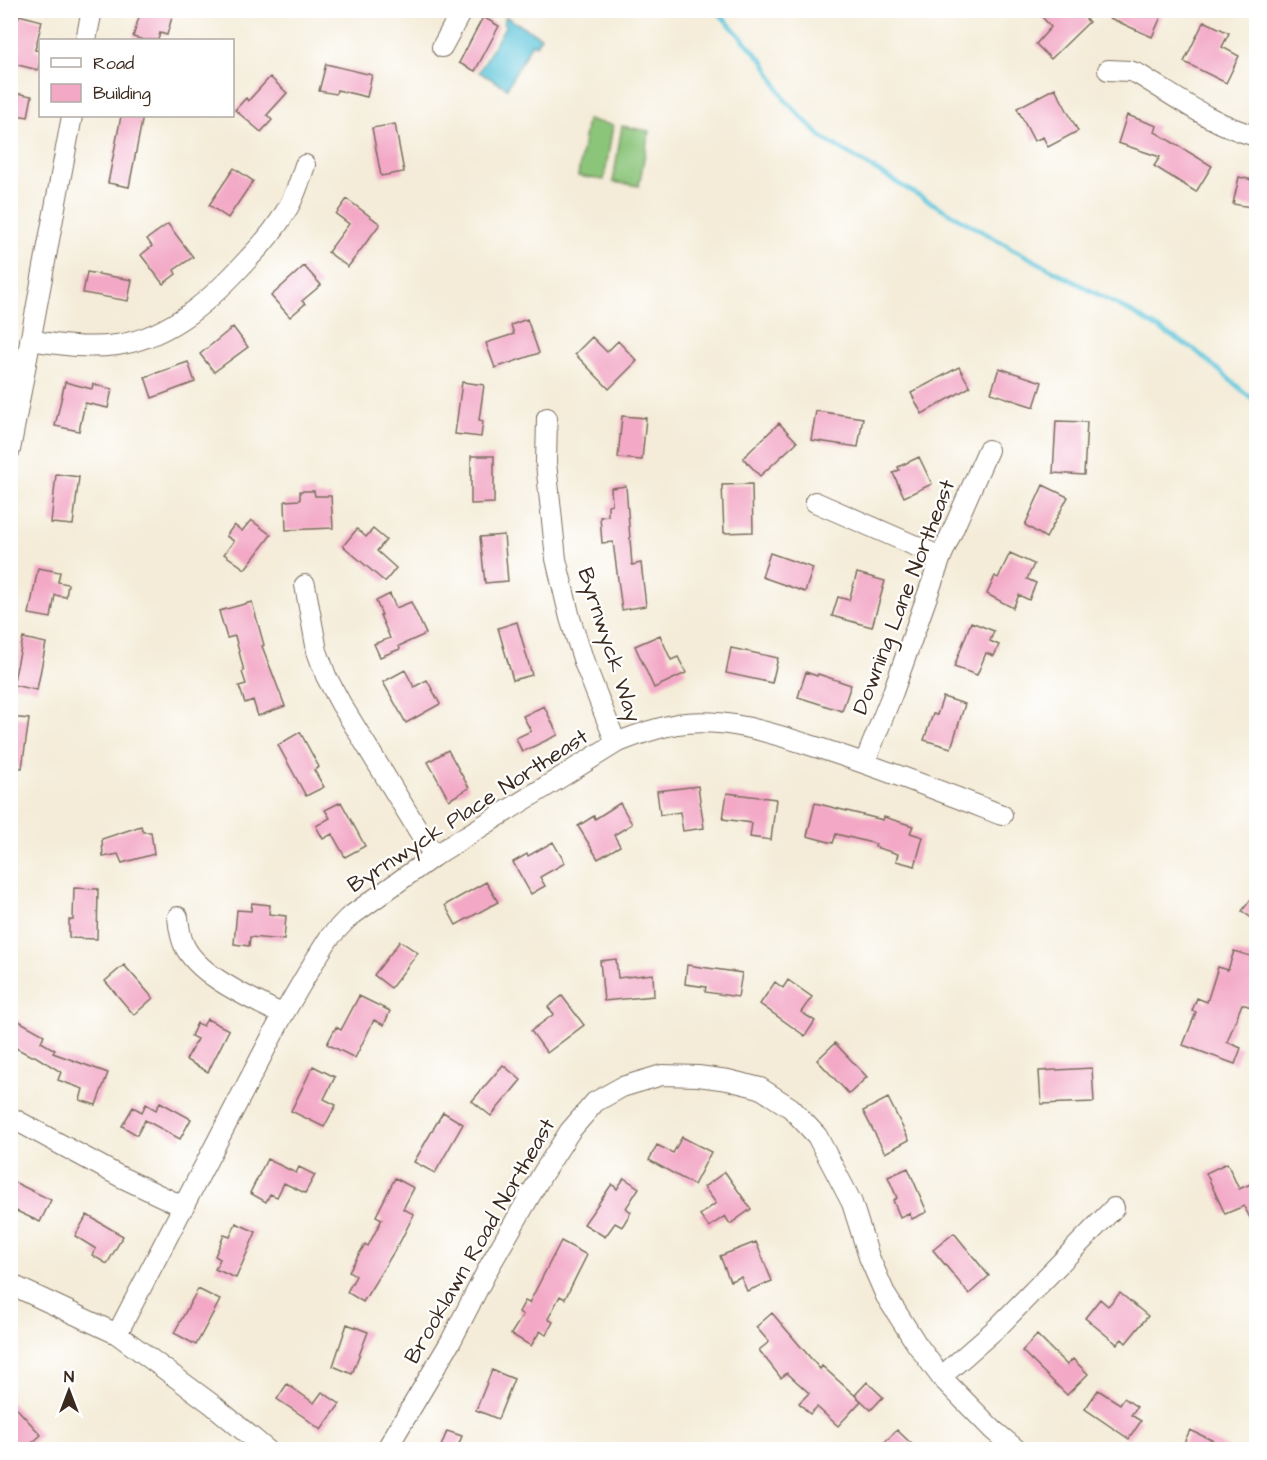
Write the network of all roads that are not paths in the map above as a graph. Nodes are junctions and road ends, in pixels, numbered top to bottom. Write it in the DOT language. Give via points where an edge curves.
graph roads {
  1 [pos="92,10"];
  2 [pos="462,10"];
  3 [pos="86,39"];
  4 [pos="442,47"];
  5 [pos="1108,70"];
  6 [pos="72,117"];
  7 [pos="1257,136"];
  8 [pos="305,165"];
  9 [pos="30,340"];
  10 [pos="547,418"];
  11 [pos="10,450"];
  12 [pos="988,450"];
  13 [pos="815,502"];
  14 [pos="941,556"];
  15 [pos="305,585"];
  16 [pos="616,743"];
  17 [pos="865,762"];
  18 [pos="1002,815"];
  19 [pos="434,856"];
  20 [pos="178,917"];
  21 [pos="283,1015"];
  22 [pos="10,1117"];
  23 [pos="184,1207"];
  24 [pos="1114,1208"];
  25 [pos="10,1284"];
  26 [pos="117,1334"];
  27 [pos="941,1377"];
  28 [pos="267,1449"];
  29 [pos="386,1449"];
  30 [pos="1017,1449"];
  1 -- 3 [label="street"];
  2 -- 4 [label="street"];
  5 -- 7 [label="street" via="1138,74 1202,114"];
  6 -- 9 [label="street"];
  8 -- 9 [label="street" via="286,211 264,242 229,280 167,328 119,345 91,348"];
  9 -- 11 [label="street"];
  10 -- 16 [label="street, Byrnwyck Way" via="546,463 556,559 570,618"];
  12 -- 14 [label="street, Downing Lane Northeast"];
  13 -- 14 [label="street"];
  14 -- 17 [label="street, Downing Lane Northeast"];
  15 -- 19 [label="street" via="317,651 326,676"];
  16 -- 17 [label="street, Byrnwyck Place Northeast" via="679,724 718,724 767,731"];
  16 -- 19 [label="street, Byrnwyck Place Northeast"];
  17 -- 18 [label="street, Byrnwyck Place Northeast"];
  19 -- 21 [label="street, Byrnwyck Place Northeast" via="348,918 329,938"];
  20 -- 21 [label="street" via="184,946 202,968"];
  21 -- 23 [label="street, Byrnwyck Place Northeast"];
  22 -- 23 [label="street"];
  23 -- 26 [label="street, Byrnwyck Place Northeast"];
  24 -- 27 [label="street" via="999,1326"];
  25 -- 26 [label="street"];
  26 -- 28 [label="street"];
  27 -- 29 [label="street, Brooklawn Road Northeast" via="886,1296 852,1203 817,1136 791,1108 760,1088 698,1076 662,1075 622,1087 595,1102 570,1131"];
  27 -- 30 [label="street, Brooklawn Road Northeast"];
}
